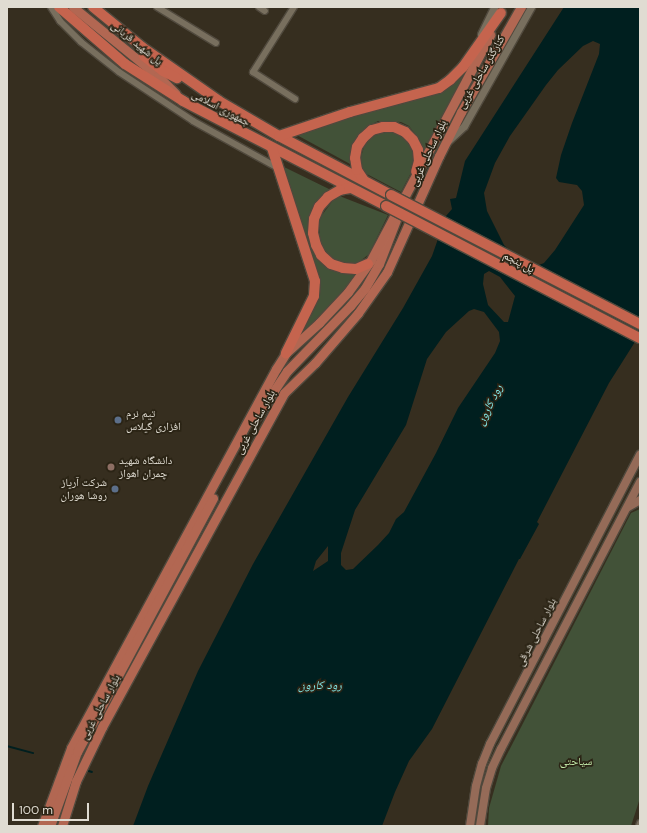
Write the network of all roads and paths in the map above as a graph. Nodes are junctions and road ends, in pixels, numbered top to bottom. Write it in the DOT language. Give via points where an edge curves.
graph roads {
  1 [pos="51,7"];
  2 [pos="59,7"];
  3 [pos="73,7"];
  4 [pos="85,7"];
  5 [pos="93,7"];
  6 [pos="157,7"];
  7 [pos="294,7"];
  8 [pos="521,7"];
  9 [pos="531,7"];
  10 [pos="500,9"];
  11 [pos="216,43"];
  12 [pos="195,86"];
  13 [pos="295,99"];
  14 [pos="183,101"];
  15 [pos="280,136"];
  16 [pos="445,144"];
  17 [pos="272,148"];
  18 [pos="279,169"];
  19 [pos="416,172"];
  20 [pos="363,179"];
  21 [pos="350,188"];
  22 [pos="407,188"];
  23 [pos="391,194"];
  24 [pos="386,206"];
  25 [pos="368,264"];
  26 [pos="640,324"];
  27 [pos="640,338"];
  28 [pos="286,353"];
  29 [pos="640,455"];
  30 [pos="640,482"];
  31 [pos="640,500"];
  32 [pos="627,507"];
  33 [pos="611,511"];
  34 [pos="622,517"];
  35 [pos="640,823"];
  36 [pos="42,826"];
  37 [pos="50,826"];
  38 [pos="62,826"];
  39 [pos="470,826"];
  40 [pos="480,826"];
  41 [pos="639,826"];
  1 -- 18 [label="street" via="60,21 81,42 119,72 194,121"];
  2 -- 14 [label="highway, جمهوری اسلامی" via="124,64"];
  3 -- 14 [label="main road, پل شهید قربانی" via="158,76"];
  4 -- 12 [label="highway, پل شهید قربانی" via="163,71"];
  5 -- 12 [label="highway, جمهوری اسلامی"];
  6 -- 11 [label="street"];
  7 -- 13 [label="street" via="253,72"];
  8 -- 16 [label="main road, بلوار ساحلی غربی"];
  9 -- 16 [label="street, کنارگذر ساحلی غربی" via="464,126"];
  10 -- 15 [label="highway" via="469,58 450,80 438,88 350,112"];
  10 -- 19 [label="main road, بلوار ساحلی غربی"];
  12 -- 15 [label="highway, جمهوری اسلامی"];
  14 -- 17 [label="highway, جمهوری اسلامی"];
  15 -- 20 [label="highway, جمهوری اسلامی"];
  16 -- 38 [label="main road, بلوار ساحلی غربی" via="387,272 358,313 284,393 102,727 76,781"];
  17 -- 18 [label="highway"];
  17 -- 21 [label="highway, جمهوری اسلامی"];
  18 -- 28 [label="highway" via="315,282 314,296"];
  19 -- 20 [label="highway" via="419,162 418,150 413,140 405,132 394,127 383,127 372,130 357,147 355,158"];
  19 -- 22 [label="main road, بلوار ساحلی غربی"];
  20 -- 23 [label="highway, جمهوری اسلامی"];
  21 -- 24 [label="highway, جمهوری اسلامی"];
  21 -- 25 [label="highway" via="340,190 319,207 313,232 316,245 321,255 331,264 343,268 356,268"];
  22 -- 25 [label="main road, بلوار ساحلی غربی"];
  22 -- 37 [label="main road, بلوار ساحلی غربی" via="392,234 365,288 286,371 260,410 77,752"];
  23 -- 26 [label="highway, پل پنجم, bridge"];
  24 -- 27 [label="highway, پل پنجم, bridge"];
  25 -- 28 [label="main road, بلوار ساحلی غربی" via="334,308"];
  28 -- 36 [label="main road, بلوار ساحلی غربی" via="107,678 71,748"];
  29 -- 33 [label="main road, بلوار ساحلی شرقی"];
  30 -- 32 [label="main road, بلوار ساحلی شرقی"];
  31 -- 32 [label="main road"];
  32 -- 34 [label="main road, بلوار ساحلی شرقی"];
  33 -- 34 [label="main road"];
  33 -- 39 [label="main road, بلوار ساحلی شرقی" via="490,744 476,786"];
  34 -- 40 [label="main road, بلوار ساحلی شرقی" via="492,768"];
  35 -- 41 [label="street"];
}
